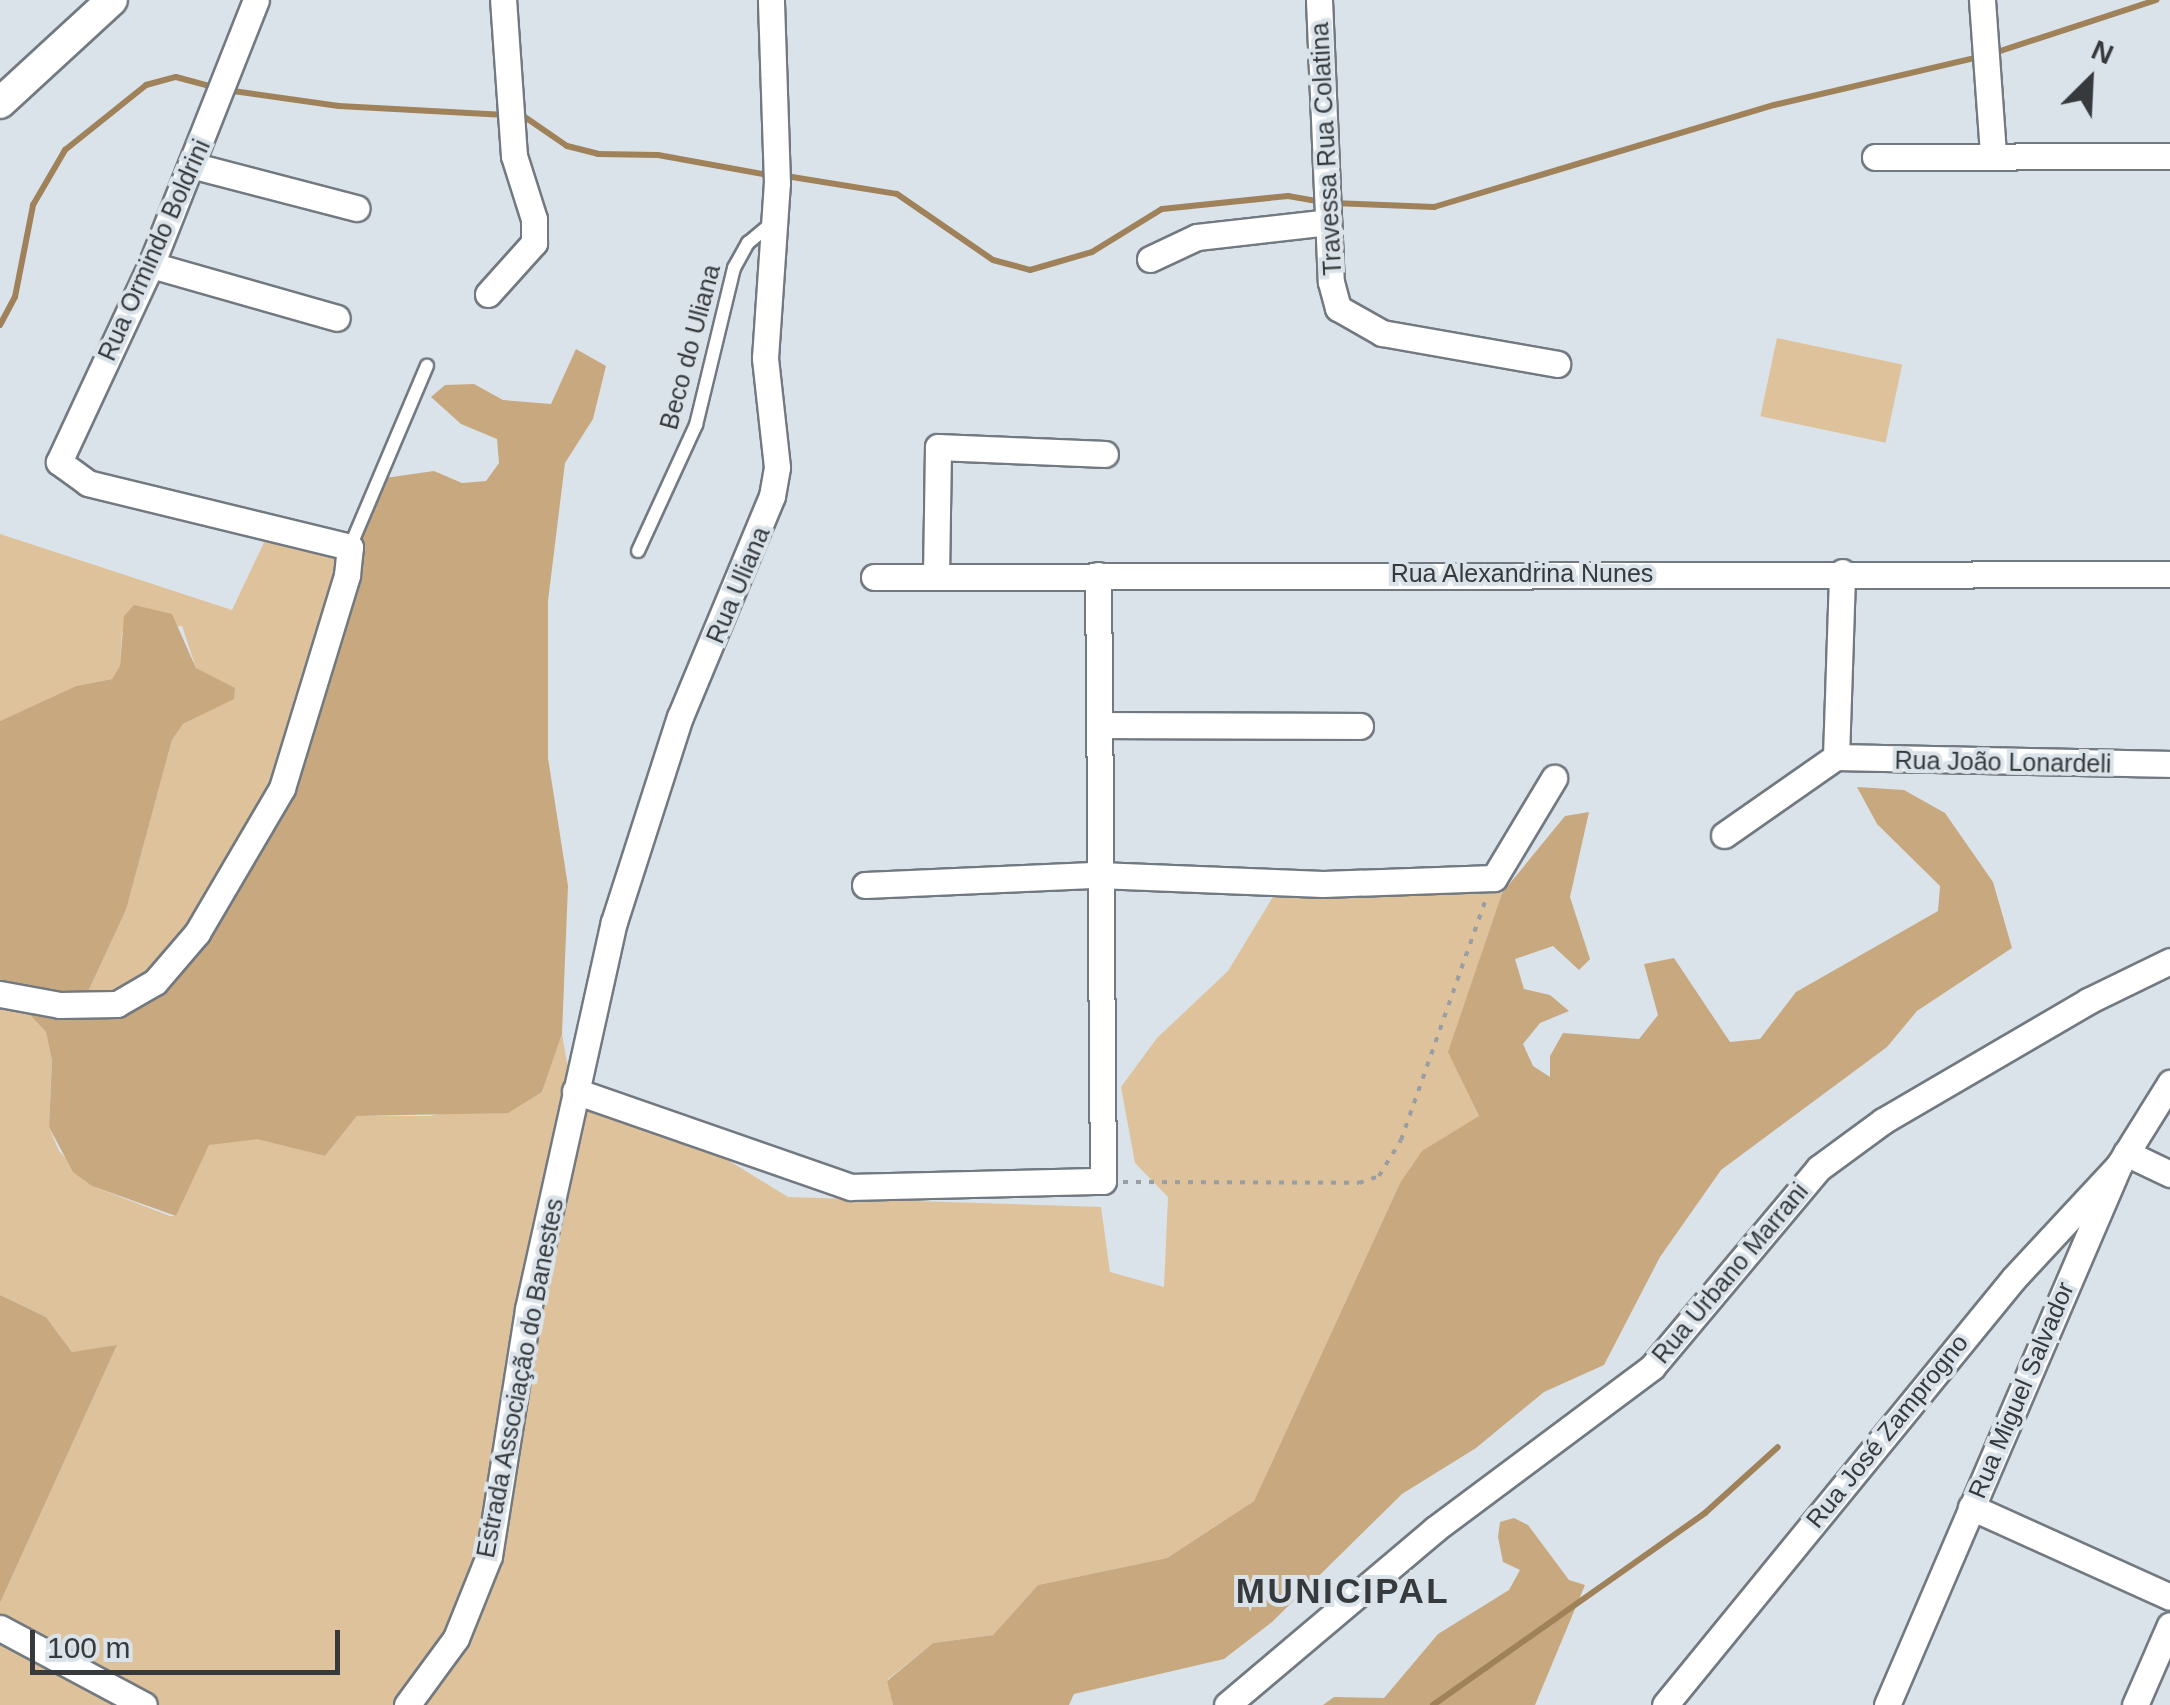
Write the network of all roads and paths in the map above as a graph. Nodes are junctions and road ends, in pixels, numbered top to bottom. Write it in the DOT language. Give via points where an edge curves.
graph roads {
  1 [pos="112,0"];
  2 [pos="256,0"];
  3 [pos="502,0"];
  4 [pos="772,0"];
  5 [pos="1319,0"];
  6 [pos="1982,0"];
  7 [pos="0,103"];
  8 [pos="1993,155"];
  9 [pos="2170,156"];
  10 [pos="1876,157"];
  11 [pos="191,166"];
  12 [pos="1328,207"];
  13 [pos="356,208"];
  14 [pos="775,221"];
  15 [pos="1150,260"];
  16 [pos="151,266"];
  17 [pos="488,294"];
  18 [pos="337,318"];
  19 [pos="1557,364"];
  20 [pos="427,366"];
  21 [pos="1105,454"];
  22 [pos="350,547"];
  23 [pos="638,551"];
  24 [pos="1842,572"];
  25 [pos="1098,574"];
  26 [pos="2170,574"];
  27 [pos="936,576"];
  28 [pos="874,577"];
  29 [pos="1102,725"];
  30 [pos="1360,726"];
  31 [pos="1836,758"];
  32 [pos="2170,764"];
  33 [pos="1554,778"];
  34 [pos="1724,834"];
  35 [pos="1098,875"];
  36 [pos="1494,878"];
  37 [pos="865,885"];
  38 [pos="2170,961"];
  39 [pos="0,994"];
  40 [pos="2170,1083"];
  41 [pos="575,1090"];
  42 [pos="2122,1159"];
  43 [pos="2170,1174"];
  44 [pos="1103,1182"];
  45 [pos="1970,1507"];
  46 [pos="2170,1597"];
  47 [pos="2170,1626"];
  48 [pos="0,1628"];
  49 [pos="144,1705"];
  50 [pos="407,1705"];
  51 [pos="1228,1705"];
  52 [pos="1665,1705"];
  53 [pos="1887,1705"];
  54 [pos="2135,1705"];
  1 -- 7 [label="street"];
  2 -- 11 [label="street, Rua Ormindo Boldrini"];
  3 -- 17 [label="street" via="510,111 534,242"];
  4 -- 14 [label="street, Rua Uliana"];
  5 -- 12 [label="street, Travessa Rua Colatina"];
  6 -- 8 [label="street"];
  8 -- 9 [label="street"];
  8 -- 10 [label="street"];
  11 -- 13 [label="street"];
  11 -- 16 [label="street, Rua Ormindo Boldrini"];
  12 -- 15 [label="street" via="1197,237"];
  12 -- 19 [label="street, Travessa Rua Colatina" via="1333,295 1347,316 1382,333"];
  14 -- 23 [label="lane, Beco do Uliana" via="748,243 734,268 696,424"];
  14 -- 41 [label="street, Rua Uliana" via="765,358 777,466 772,496 642,825"];
  16 -- 18 [label="street"];
  16 -- 22 [label="street, Rua Ormindo Boldrini" via="60,451 62,468 88,483"];
  20 -- 22 [label="lane"];
  21 -- 27 [label="street" via="938,447"];
  22 -- 39 [label="street" via="348,574 288,773 198,933 155,982 117,1004 60,1005"];
  24 -- 25 [label="street, Rua Alexandrina Nunes"];
  24 -- 26 [label="street, Rua Alexandrina Nunes"];
  24 -- 31 [label="street"];
  25 -- 27 [label="street, Rua Alexandrina Nunes"];
  25 -- 29 [label="street"];
  27 -- 28 [label="street, Rua Alexandrina Nunes"];
  29 -- 30 [label="street"];
  29 -- 35 [label="street"];
  31 -- 32 [label="street, Rua João Lonardeli"];
  31 -- 34 [label="street"];
  33 -- 36 [label="street"];
  35 -- 36 [label="street" via="1323,884"];
  35 -- 37 [label="street"];
  35 -- 44 [label="street"];
  36 -- 44 [label="path" via="1401,1140 1379,1176 1359,1182"];
  38 -- 51 [label="street, Rua Urbano Marrani" via="1883,1121 1819,1168 1652,1367 1435,1528"];
  40 -- 42 [label="street, Rua Miguel Salvador"];
  41 -- 44 [label="street" via="851,1187"];
  41 -- 50 [label="street, Estrada Associação do Banestes" via="528,1308 492,1543 456,1638"];
  42 -- 43 [label="street"];
  42 -- 45 [label="street, Rua Miguel Salvador"];
  42 -- 52 [label="street, Rua José Zamprogno" via="2014,1278"];
  45 -- 46 [label="street"];
  45 -- 53 [label="street, Rua Miguel Salvador"];
  47 -- 54 [label="street"];
  48 -- 49 [label="street"];
}
